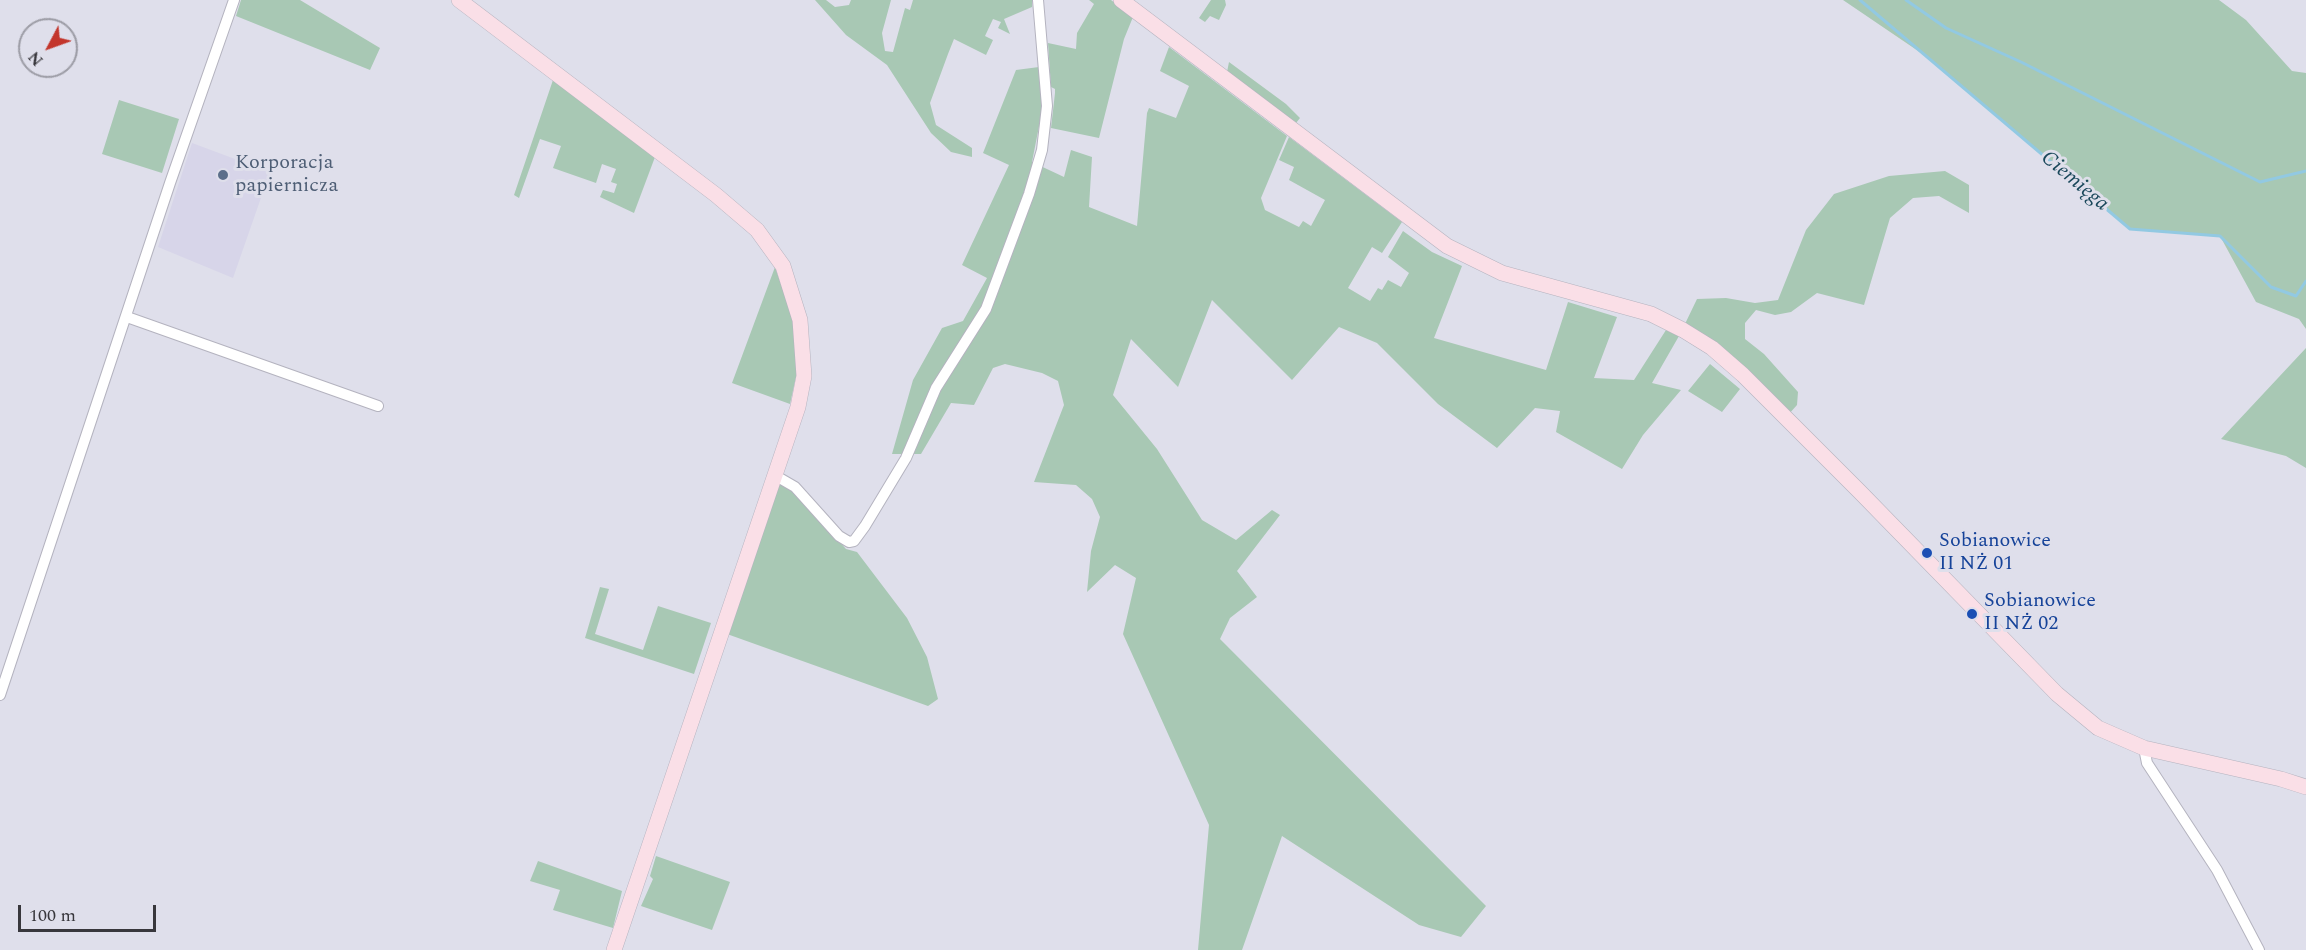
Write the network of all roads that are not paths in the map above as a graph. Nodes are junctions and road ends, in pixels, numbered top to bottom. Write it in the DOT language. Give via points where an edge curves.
graph roads {
  1 [pos="234,0"];
  2 [pos="459,0"];
  3 [pos="1038,0"];
  4 [pos="1120,0"];
  5 [pos="127,317"];
  6 [pos="378,406"];
  7 [pos="776,477"];
  8 [pos="0,694"];
  9 [pos="2144,748"];
  10 [pos="2306,788"];
  11 [pos="614,950"];
  12 [pos="2259,950"];
  1 -- 5 [label="street"];
  2 -- 7 [label="street" via="728,205 774,250 795,298 804,355 803,386"];
  3 -- 7 [label="street" via="1047,106 1042,150 990,300 936,388 906,458 865,526 849,542 839,537 795,487"];
  4 -- 9 [label="street" via="1447,246 1524,280 1651,314 1705,343 1781,413 2076,712 2105,732"];
  5 -- 6 [label="street"];
  5 -- 8 [label="street"];
  7 -- 11 [label="street"];
  9 -- 10 [label="street" via="2281,778"];
  9 -- 12 [label="street" via="2147,763 2217,870"];
}
